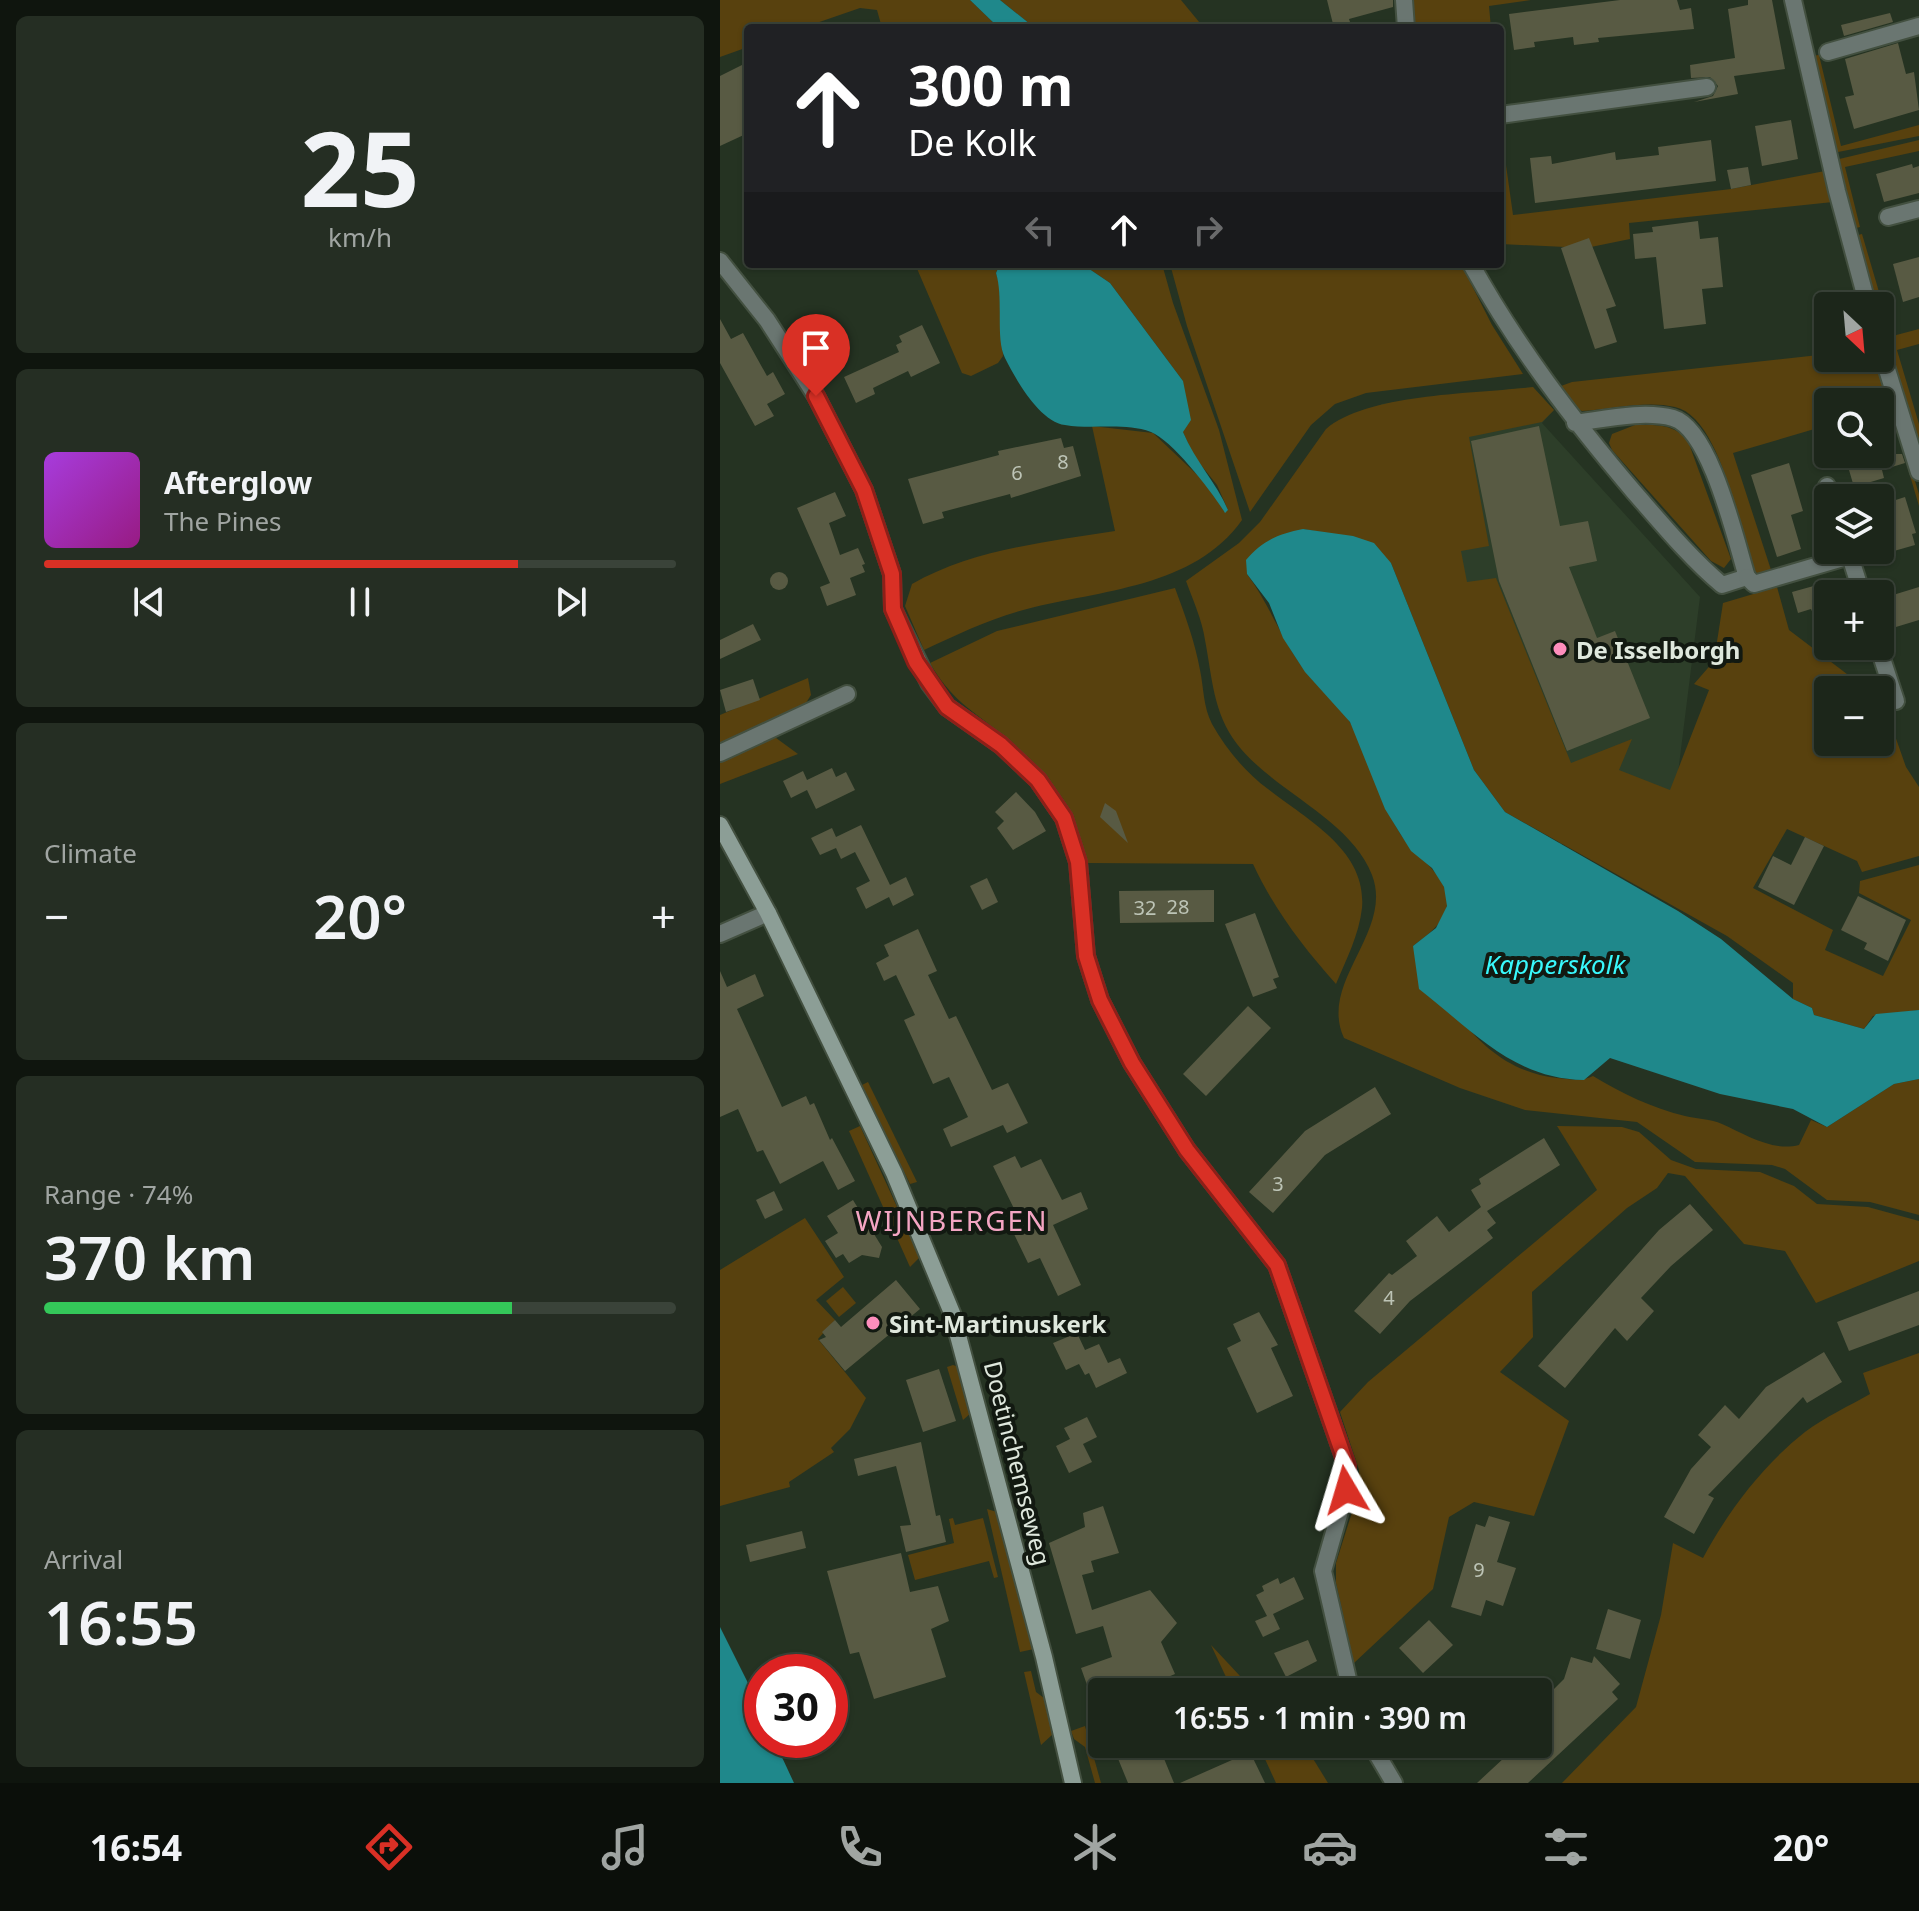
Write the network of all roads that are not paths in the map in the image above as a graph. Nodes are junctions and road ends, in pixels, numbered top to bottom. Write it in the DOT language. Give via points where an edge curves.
graph roads {
  1 [pos="1404,0"];
  2 [pos="1793,0"];
  3 [pos="1406,24"];
  4 [pos="1919,26"];
  5 [pos="1828,52"];
  6 [pos="1707,87"];
  7 [pos="1504,114"];
  8 [pos="1919,209"];
  9 [pos="1888,217"];
  10 [pos="720,261"];
  11 [pos="1473,268"];
  12 [pos="1864,292"];
  13 [pos="1888,372"];
  14 [pos="1575,423"];
  15 [pos="1919,472"];
  16 [pos="1815,564"];
  17 [pos="1747,577"];
  18 [pos="1883,660"];
  19 [pos="847,694"];
  20 [pos="1896,701"];
  21 [pos="720,753"];
  22 [pos="720,825"];
  23 [pos="768,913"];
  24 [pos="720,934"];
  25 [pos="1348,1678"];
  26 [pos="1379,1758"];
  27 [pos="1073,1783"];
  28 [pos="1394,1783"];
  1 -- 3 [label="street"];
  2 -- 12 [label="street"];
  4 -- 5 [label="street"];
  6 -- 7 [label="street"];
  8 -- 9 [label="street"];
  10 -- 25 [label="street" via="767,320 816,396 864,490 892,574 893,609 916,662 947,707 1029,771 1064,818 1078,862 1086,956 1100,1000 1187,1150 1277,1265 1347,1466 1346,1490 1323,1571"];
  11 -- 14 [label="street" via="1504,324"];
  13 -- 15 [label="street"];
  14 -- 17 [label="street" via="1716,580 1722,585"];
  14 -- 17 [label="street" via="1658,416 1686,424 1718,484"];
  16 -- 17 [label="street" via="1754,584"];
  18 -- 20 [label="street"];
  19 -- 21 [label="street"];
  22 -- 23 [label="street, Doetinchemseweg"];
  23 -- 24 [label="street"];
  23 -- 27 [label="street, Doetinchemseweg" via="894,1173 952,1313"];
  26 -- 28 [label="street"];
}
